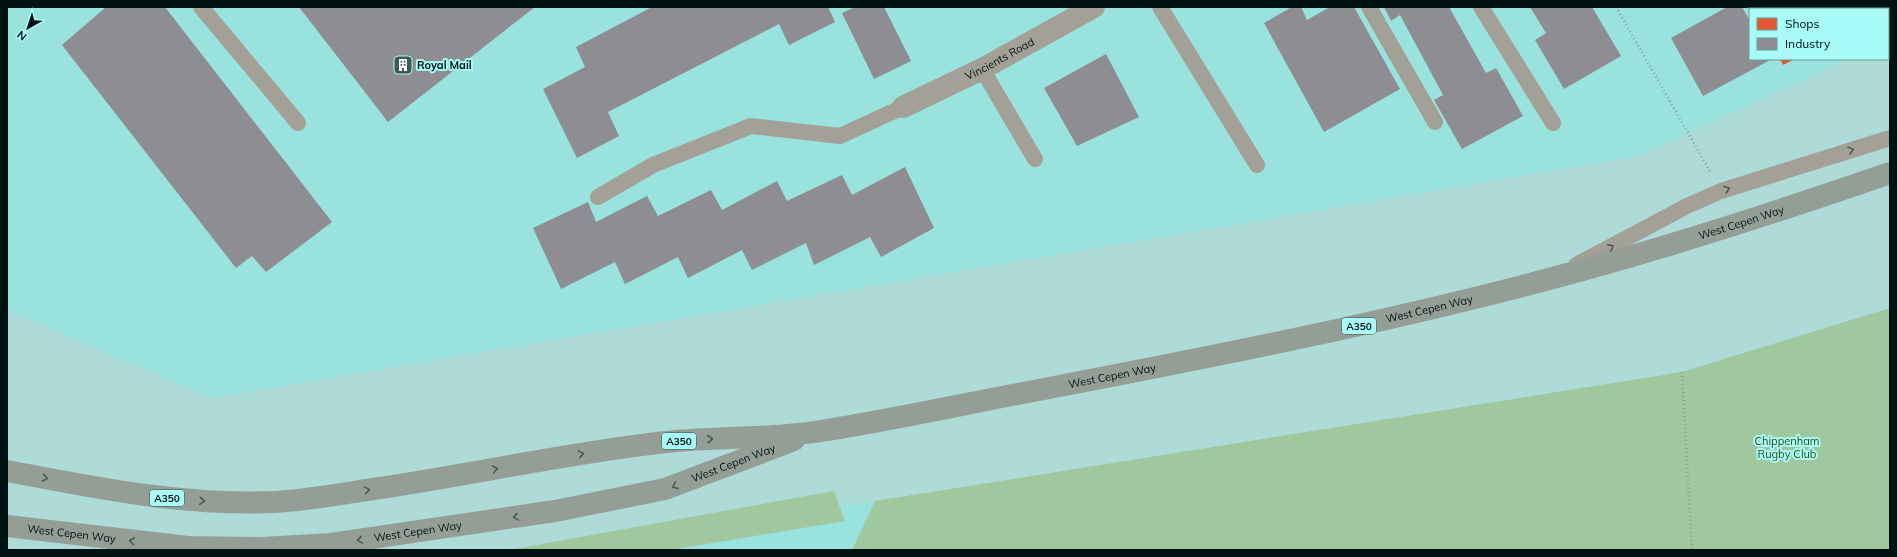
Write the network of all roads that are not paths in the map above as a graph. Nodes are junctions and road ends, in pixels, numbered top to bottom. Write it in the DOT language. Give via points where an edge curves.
graph roads {
  1 [pos="201,7"];
  2 [pos="1094,7"];
  3 [pos="1160,7"];
  4 [pos="1369,7"];
  5 [pos="1481,7"];
  6 [pos="982,69"];
  7 [pos="903,107"];
  8 [pos="1435,122"];
  9 [pos="298,123"];
  10 [pos="1553,123"];
  11 [pos="1890,138"];
  12 [pos="1035,159"];
  13 [pos="1258,165"];
  14 [pos="1890,173"];
  15 [pos="598,197"];
  16 [pos="1552,278"];
  17 [pos="816,432"];
  18 [pos="7,471"];
  19 [pos="7,526"];
  1 -- 9 [label="lane"];
  2 -- 6 [label="street, Vincients Road"];
  3 -- 13 [label="lane"];
  4 -- 8 [label="lane"];
  5 -- 10 [label="lane"];
  6 -- 7 [label="street, Vincients Road"];
  6 -- 12 [label="lane"];
  7 -- 15 [label="lane" via="840,136 752,126 654,165"];
  16 -- 11 [label="lane, one-way" via="1686,206 1721,191"];
  14 -- 16 [label="highway, West Cepen Way / A350" via="1784,209"];
  16 -- 17 [label="highway, West Cepen Way / A350" via="1312,337"];
  18 -- 17 [label="highway, West Cepen Way / A350, one-way" via="165,498 220,502 278,502 427,481 659,442"];
  17 -- 19 [label="highway, West Cepen Way / A350, one-way" via="665,489 555,511 331,544 262,548 188,547"];
}
